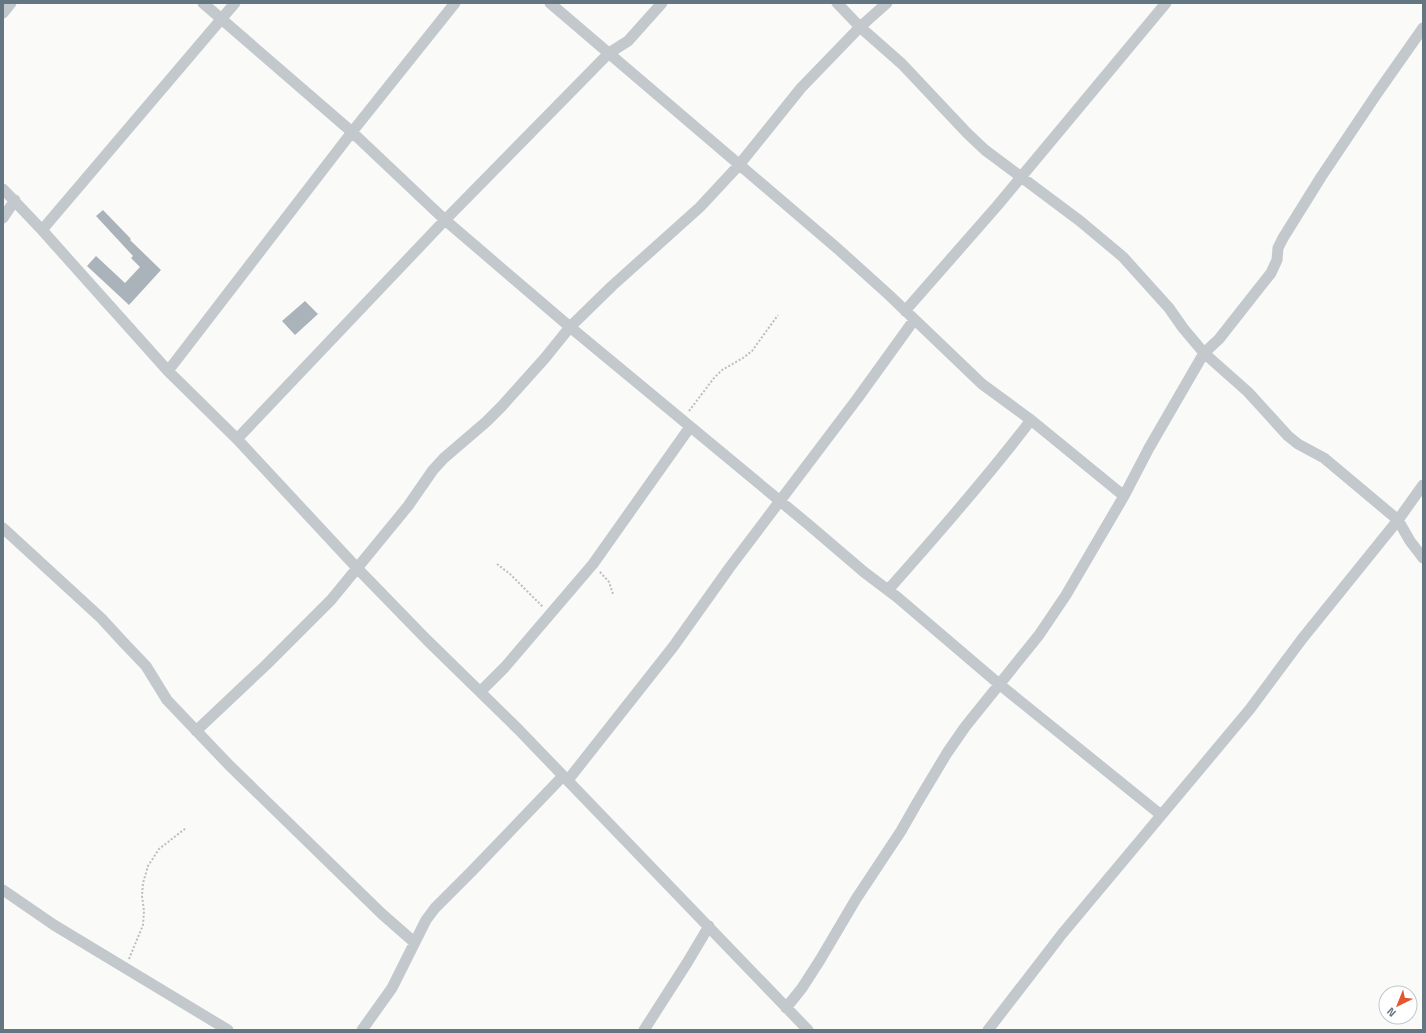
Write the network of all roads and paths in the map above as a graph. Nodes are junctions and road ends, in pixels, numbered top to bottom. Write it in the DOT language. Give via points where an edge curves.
graph roads {
  1 [pos="11,3"];
  2 [pos="203,3"];
  3 [pos="234,3"];
  4 [pos="455,3"];
  5 [pos="550,3"];
  6 [pos="662,3"];
  7 [pos="837,3"];
  8 [pos="887,3"];
  9 [pos="1166,3"];
  10 [pos="3,13"];
  11 [pos="222,19"];
  12 [pos="860,27"];
  13 [pos="1423,28"];
  14 [pos="609,53"];
  15 [pos="352,132"];
  16 [pos="739,165"];
  17 [pos="1022,177"];
  18 [pos="3,189"];
  19 [pos="15,200"];
  20 [pos="3,218"];
  21 [pos="445,220"];
  22 [pos="42,230"];
  23 [pos="905,311"];
  24 [pos="778,315"];
  25 [pos="914,320"];
  26 [pos="570,327"];
  27 [pos="1204,352"];
  28 [pos="168,370"];
  29 [pos="1031,420"];
  30 [pos="686,424"];
  31 [pos="237,439"];
  32 [pos="1423,485"];
  33 [pos="1124,496"];
  34 [pos="780,501"];
  35 [pos="1398,520"];
  36 [pos="3,528"];
  37 [pos="1423,558"];
  38 [pos="497,564"];
  39 [pos="593,564"];
  40 [pos="358,568"];
  41 [pos="888,590"];
  42 [pos="613,594"];
  43 [pos="549,615"];
  44 [pos="1000,684"];
  45 [pos="481,691"];
  46 [pos="196,731"];
  47 [pos="566,778"];
  48 [pos="1161,815"];
  49 [pos="186,828"];
  50 [pos="3,890"];
  51 [pos="709,926"];
  52 [pos="414,942"];
  53 [pos="125,967"];
  54 [pos="786,1008"];
  55 [pos="228,1030"];
  56 [pos="362,1030"];
  57 [pos="644,1030"];
  58 [pos="808,1030"];
  59 [pos="988,1030"];
  1 -- 10 [label="street"];
  2 -- 11 [label="street"];
  3 -- 11 [label="street"];
  4 -- 15 [label="street"];
  5 -- 14 [label="street"];
  6 -- 14 [label="street" via="628,41"];
  7 -- 12 [label="street"];
  8 -- 12 [label="street"];
  9 -- 17 [label="street"];
  11 -- 15 [label="street"];
  11 -- 22 [label="street"];
  12 -- 16 [label="street" via="801,88"];
  12 -- 17 [label="street" via="902,64 985,150"];
  13 -- 27 [label="street" via="1321,177 1283,238 1271,273 1219,339"];
  14 -- 16 [label="street"];
  14 -- 21 [label="street"];
  15 -- 21 [label="street"];
  15 -- 28 [label="street"];
  16 -- 23 [label="street"];
  16 -- 26 [label="street" via="700,207"];
  17 -- 23 [label="street"];
  17 -- 27 [label="street" via="1123,257"];
  18 -- 19 [label="street"];
  19 -- 20 [label="street"];
  19 -- 22 [label="street"];
  21 -- 26 [label="street"];
  21 -- 31 [label="street"];
  22 -- 28 [label="street"];
  23 -- 25 [label="street"];
  24 -- 30 [label="path" via="752,351 714,378"];
  25 -- 29 [label="street" via="982,384"];
  25 -- 34 [label="street"];
  26 -- 30 [label="street"];
  26 -- 40 [label="street" via="502,406 444,458"];
  27 -- 33 [label="street"];
  27 -- 35 [label="street" via="1248,392 1288,436 1324,458"];
  28 -- 31 [label="street"];
  29 -- 33 [label="street"];
  29 -- 41 [label="street"];
  30 -- 34 [label="street"];
  30 -- 39 [label="street"];
  31 -- 40 [label="street"];
  32 -- 35 [label="street"];
  33 -- 44 [label="street" via="1066,595 1039,635"];
  34 -- 41 [label="street"];
  34 -- 47 [label="street" via="673,647"];
  35 -- 37 [label="street"];
  35 -- 48 [label="street" via="1302,639 1250,709"];
  36 -- 46 [label="street" via="110,628 146,666 167,700"];
  38 -- 43 [label="path"];
  39 -- 42 [label="path" via="609,582"];
  39 -- 43 [label="street"];
  40 -- 45 [label="street" via="427,640"];
  40 -- 46 [label="street" via="311,621"];
  41 -- 44 [label="street"];
  43 -- 45 [label="street" via="505,668"];
  44 -- 48 [label="street"];
  44 -- 54 [label="street" via="947,753 902,831 856,899 802,988"];
  45 -- 47 [label="street"];
  46 -- 52 [label="street" via="382,914"];
  47 -- 51 [label="street"];
  47 -- 52 [label="street" via="435,908"];
  48 -- 59 [label="street" via="1062,934"];
  49 -- 53 [label="path" via="159,849 148,866 142,896 144,925"];
  50 -- 53 [label="street" via="54,925"];
  51 -- 54 [label="street"];
  51 -- 57 [label="street"];
  52 -- 56 [label="street" via="392,988"];
  53 -- 55 [label="street"];
  54 -- 58 [label="street"];
}
